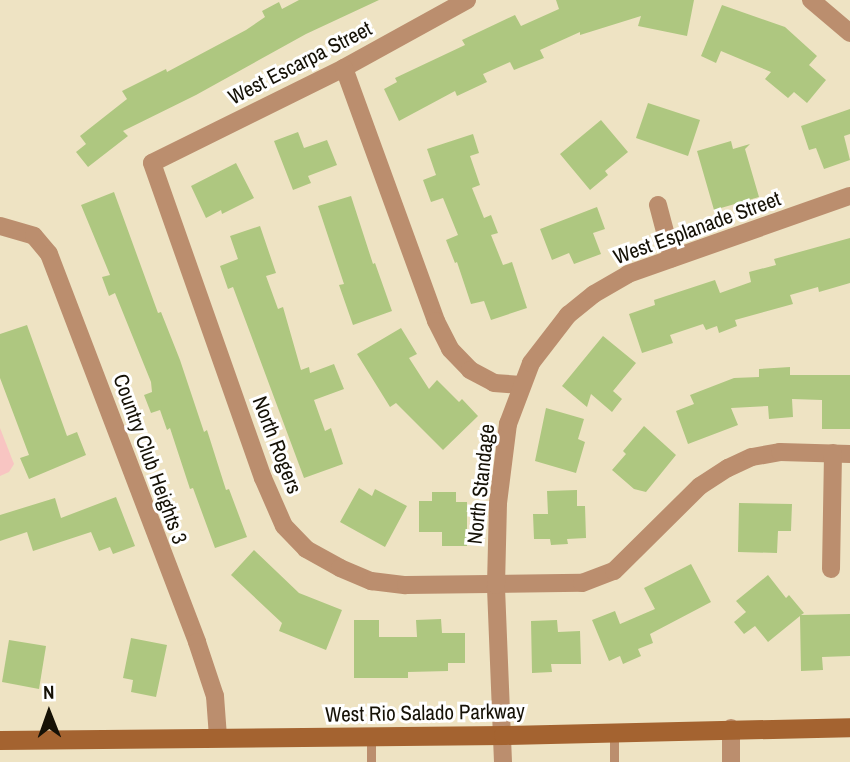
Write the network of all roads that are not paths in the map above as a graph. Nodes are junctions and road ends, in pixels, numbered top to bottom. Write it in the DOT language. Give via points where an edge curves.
graph roads {
  1 [pos="467,0"];
  2 [pos="811,0"];
  3 [pos="850,33"];
  4 [pos="344,68"];
  5 [pos="152,163"];
  6 [pos="850,196"];
  7 [pos="658,205"];
  8 [pos="0,226"];
  9 [pos="672,258"];
  10 [pos="521,385"];
  11 [pos="841,453"];
  12 [pos="831,569"];
  13 [pos="496,585"];
  14 [pos="850,727"];
  15 [pos="731,729"];
  16 [pos="614,732"];
  17 [pos="371,736"];
  18 [pos="503,736"];
  19 [pos="218,737"];
  20 [pos="0,740"];
  21 [pos="371,762"];
  22 [pos="503,762"];
  23 [pos="614,762"];
  24 [pos="731,762"];
  1 -- 4 [label="street, West Escarpa Street"];
  2 -- 3 [label="street"];
  4 -- 5 [label="street, West Escarpa Street"];
  4 -- 10 [label="street" via="450,349 482,377"];
  5 -- 13 [label="street, North Rogers" via="284,526 306,549 371,581"];
  6 -- 9 [label="street, West Esplanade Street"];
  7 -- 9 [label="street"];
  8 -- 19 [label="street, Country Club Heights 3" via="34,236 49,254 197,642 215,696"];
  9 -- 10 [label="street, West Esplanade Street" via="628,274 568,315 531,363"];
  10 -- 13 [label="street, North Standage" via="502,462"];
  11 -- 12 [label="street"];
  11 -- 13 [label="street, North Rogers" via="780,452 728,468 700,486 614,571 582,583"];
  13 -- 18 [label="street, North Standage"];
  14 -- 15 [label="main road, West Rio Salado Parkway"];
  15 -- 16 [label="main road, West Rio Salado Parkway"];
  15 -- 24 [label="street"];
  16 -- 18 [label="main road, West Rio Salado Parkway"];
  16 -- 23 [label="lane"];
  17 -- 18 [label="main road, West Rio Salado Parkway"];
  17 -- 19 [label="main road, West Rio Salado Parkway"];
  17 -- 21 [label="lane"];
  18 -- 22 [label="street, North Standage"];
  19 -- 20 [label="main road, West Rio Salado Parkway"];
}
